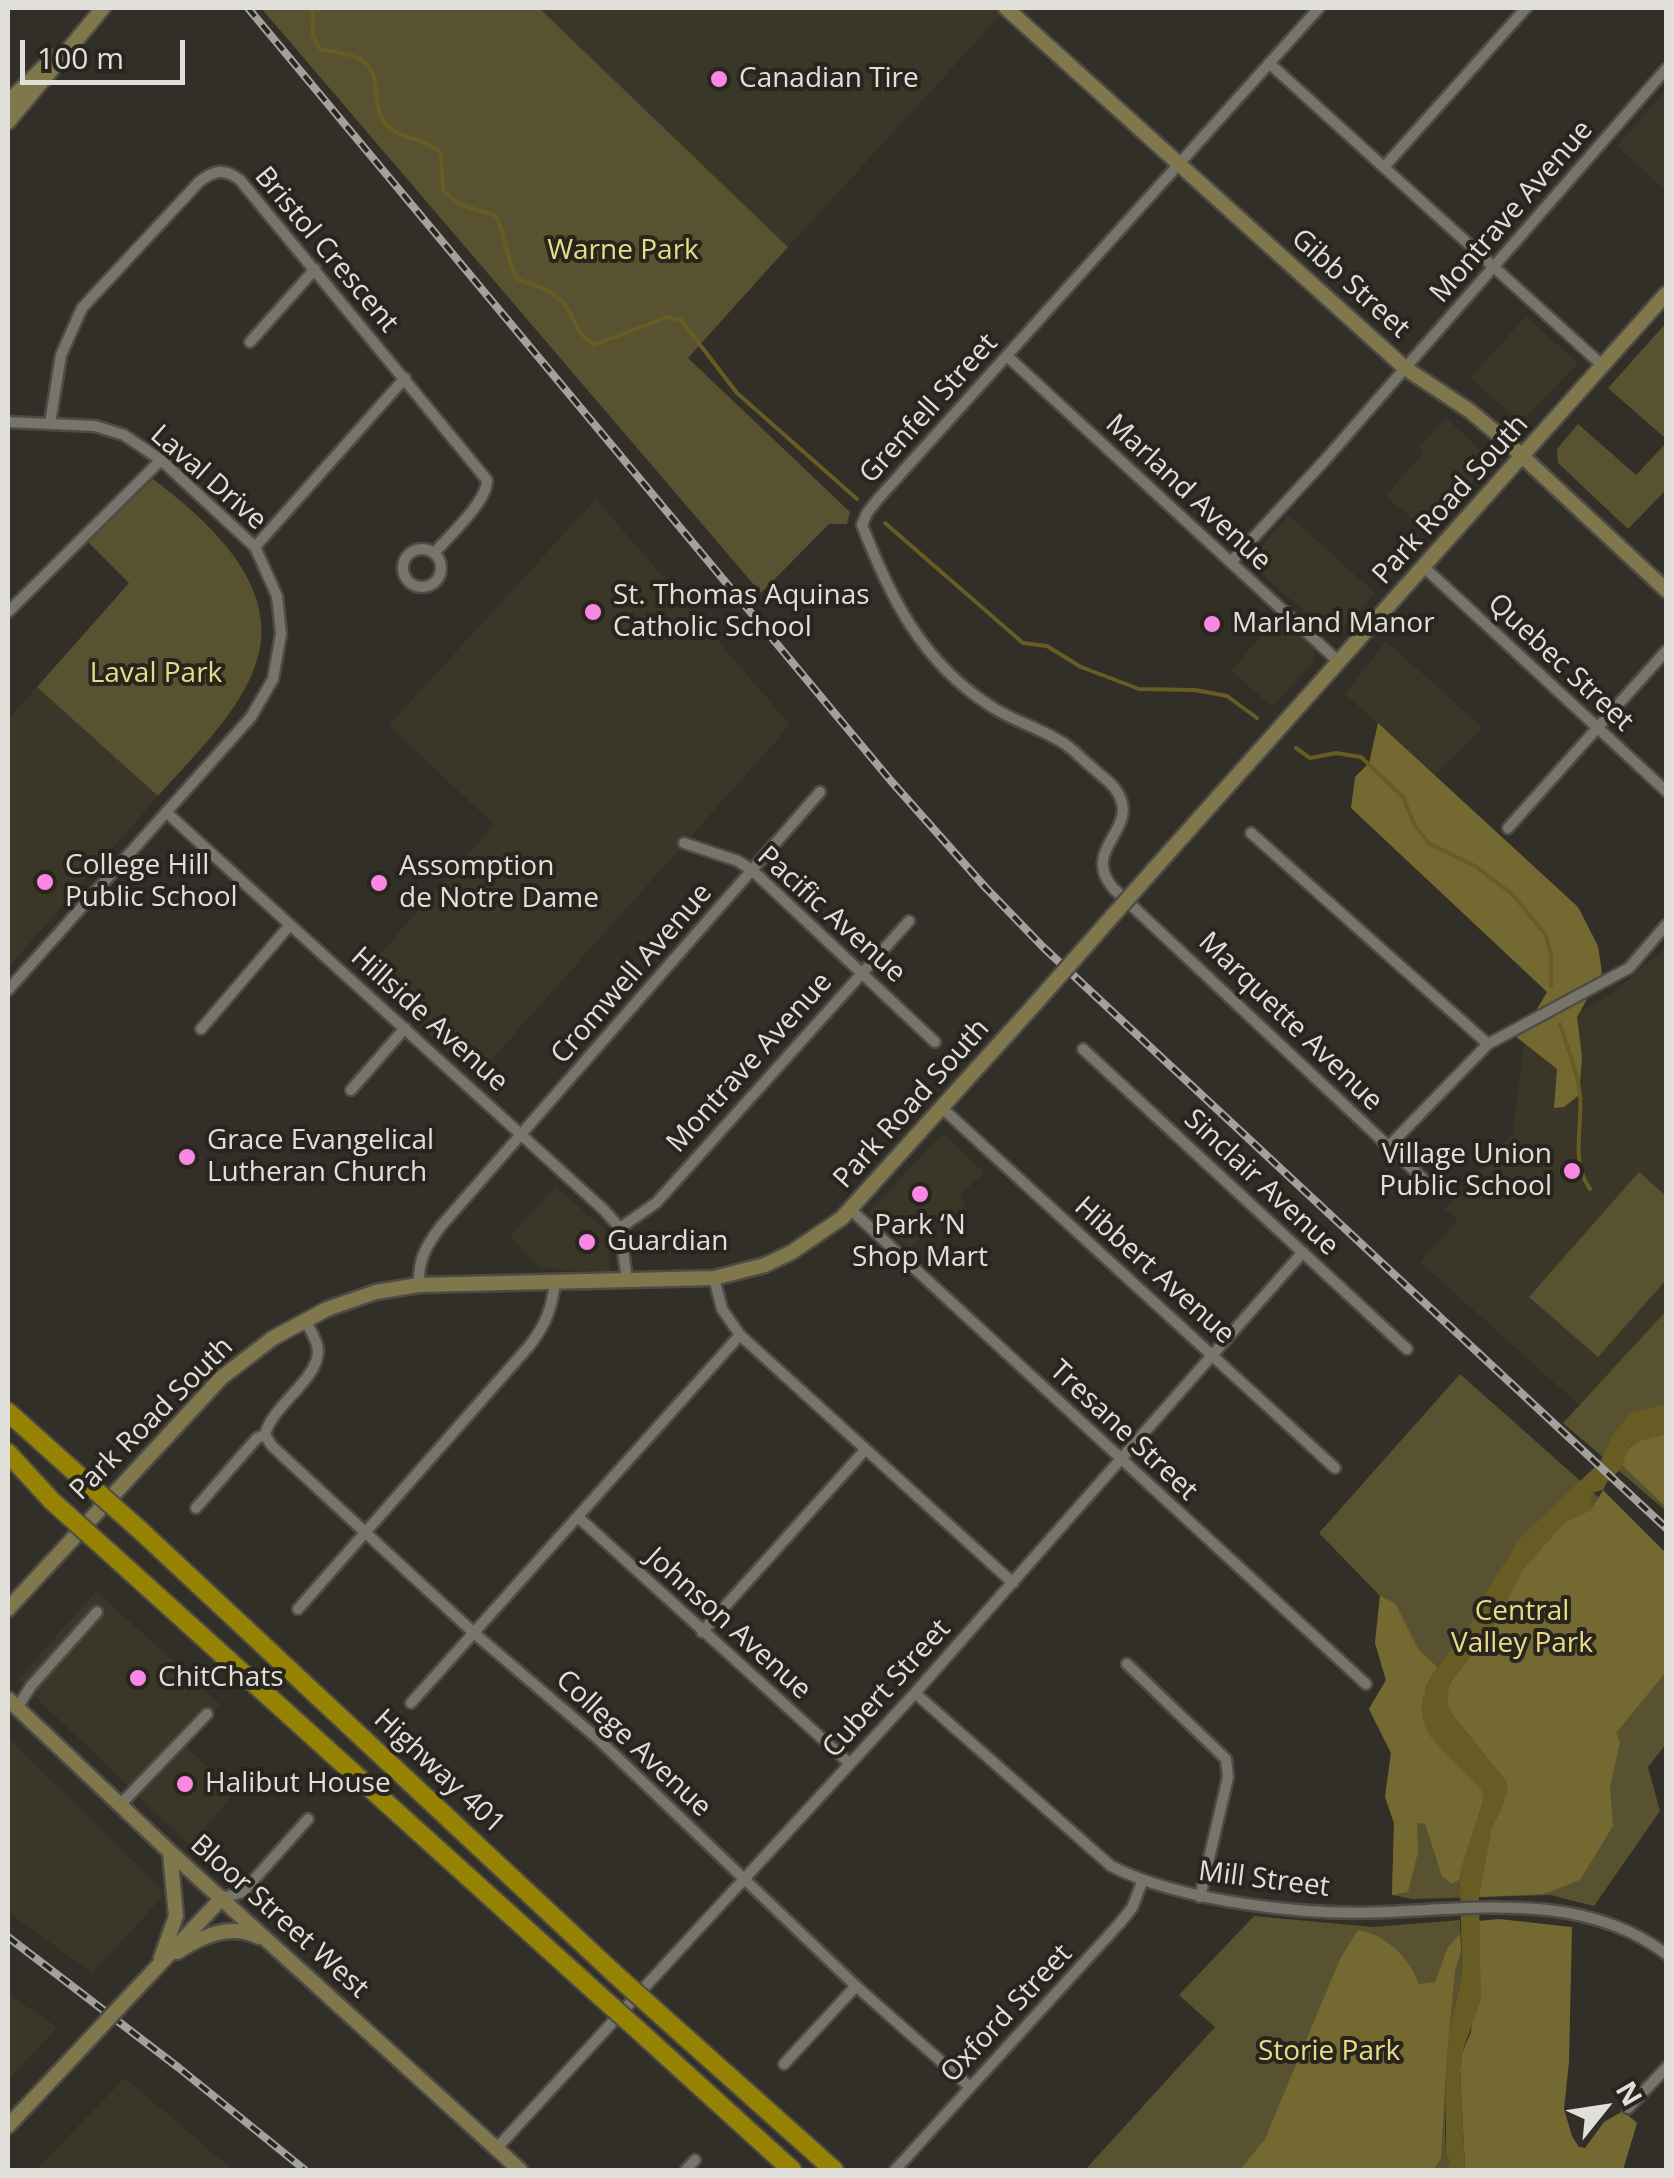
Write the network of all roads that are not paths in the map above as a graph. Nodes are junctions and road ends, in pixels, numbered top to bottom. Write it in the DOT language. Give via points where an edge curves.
graph roads {
  1 [pos="103,8"];
  2 [pos="1006,8"];
  3 [pos="1320,8"];
  4 [pos="1526,8"];
  5 [pos="70,44"];
  6 [pos="1269,62"];
  7 [pos="1666,69"];
  8 [pos="8,102"];
  9 [pos="8,122"];
  10 [pos="1179,163"];
  11 [pos="1384,166"];
  12 [pos="1493,268"];
  13 [pos="315,269"];
  14 [pos="1666,294"];
  15 [pos="250,342"];
  16 [pos="1006,356"];
  17 [pos="1603,366"];
  18 [pos="1405,368"];
  19 [pos="405,378"];
  20 [pos="8,422"];
  21 [pos="50,423"];
  22 [pos="1522,456"];
  23 [pos="161,460"];
  24 [pos="255,547"];
  25 [pos="434,552"];
  26 [pos="1230,562"];
  27 [pos="1425,568"];
  28 [pos="1666,590"];
  29 [pos="8,612"];
  30 [pos="1666,650"];
  31 [pos="1339,662"];
  32 [pos="1597,729"];
  33 [pos="1666,791"];
  34 [pos="820,792"];
  35 [pos="166,812"];
  36 [pos="1508,828"];
  37 [pos="1252,833"];
  38 [pos="684,843"];
  39 [pos="752,871"];
  40 [pos="1113,888"];
  41 [pos="909,921"];
  42 [pos="289,926"];
  43 [pos="1666,926"];
  44 [pos="862,971"];
  45 [pos="8,990"];
  46 [pos="404,1028"];
  47 [pos="201,1029"];
  48 [pos="935,1042"];
  49 [pos="1488,1044"];
  50 [pos="1084,1049"];
  51 [pos="351,1090"];
  52 [pos="942,1108"];
  53 [pos="521,1133"];
  54 [pos="1388,1147"];
  55 [pos="1435,1190"];
  56 [pos="851,1210"];
  57 [pos="620,1228"];
  58 [pos="1303,1252"];
  59 [pos="714,1278"];
  60 [pos="627,1280"];
  61 [pos="555,1282"];
  62 [pos="418,1285"];
  63 [pos="305,1320"];
  64 [pos="740,1335"];
  65 [pos="1407,1349"];
  66 [pos="1212,1354"];
  67 [pos="8,1412"];
  68 [pos="265,1435"];
  69 [pos="865,1450"];
  70 [pos="8,1453"];
  71 [pos="1119,1459"];
  72 [pos="1335,1468"];
  73 [pos="8,1470"];
  74 [pos="52,1500"];
  75 [pos="196,1508"];
  76 [pos="578,1517"];
  77 [pos="366,1533"];
  78 [pos="1013,1582"];
  79 [pos="8,1608"];
  80 [pos="298,1609"];
  81 [pos="97,1612"];
  82 [pos="702,1632"];
  83 [pos="474,1633"];
  84 [pos="1126,1664"];
  85 [pos="1366,1684"];
  86 [pos="915,1693"];
  87 [pos="411,1703"];
  88 [pos="12,1704"];
  89 [pos="207,1714"];
  90 [pos="848,1763"];
  91 [pos="120,1805"];
  92 [pos="308,1819"];
  93 [pos="170,1852"];
  94 [pos="746,1880"];
  95 [pos="1142,1882"];
  96 [pos="1200,1897"];
  97 [pos="222,1898"];
  98 [pos="269,1942"];
  99 [pos="1664,1947"];
  100 [pos="160,1964"];
  101 [pos="856,1986"];
  102 [pos="784,2064"];
  103 [pos="1666,2068"];
  104 [pos="970,2087"];
  105 [pos="1628,2108"];
  106 [pos="8,2126"];
  107 [pos="496,2150"];
  108 [pos="695,2160"];
  109 [pos="520,2170"];
  110 [pos="686,2170"];
  111 [pos="792,2170"];
  112 [pos="834,2170"];
  113 [pos="895,2170"];
  1 -- 5 [label="main road"];
  2 -- 10 [label="main road, Gibb Street"];
  3 -- 6 [label="street, Grenfell Street"];
  4 -- 11 [label="street"];
  5 -- 8 [label="main road"];
  5 -- 9 [label="main road"];
  6 -- 10 [label="street, Grenfell Street"];
  6 -- 11 [label="street"];
  7 -- 12 [label="street, Montrave Avenue"];
  10 -- 16 [label="street, Grenfell Street"];
  10 -- 18 [label="main road, Gibb Street"];
  11 -- 12 [label="street"];
  12 -- 17 [label="street"];
  12 -- 18 [label="street, Montrave Avenue"];
  13 -- 15 [label="street"];
  13 -- 19 [label="street, Bristol Crescent"];
  13 -- 21 [label="street, Bristol Crescent" via="240,180 231,173 210,174 82,308 61,355"];
  14 -- 17 [label="main road, Park Road South"];
  16 -- 26 [label="street, Marland Avenue"];
  16 -- 40 [label="street, Grenfell Street" via="878,499 862,526 892,598 935,660 990,706 1064,743 1118,792 1122,824 1102,860"];
  17 -- 22 [label="main road, Park Road South"];
  18 -- 22 [label="main road, Gibb Street" via="1470,410"];
  18 -- 26 [label="street, Montrave Avenue"];
  19 -- 24 [label="street"];
  19 -- 25 [label="street, Bristol Crescent" via="488,487"];
  20 -- 21 [label="street, Laval Drive"];
  21 -- 23 [label="street, Laval Drive" via="108,429"];
  22 -- 27 [label="main road, Park Road South"];
  22 -- 28 [label="main road, Gibb Street"];
  23 -- 24 [label="street, Laval Drive"];
  23 -- 29 [label="street"];
  24 -- 35 [label="street, Laval Drive" via="278,596 278,664 260,705"];
  26 -- 31 [label="street, Marland Avenue"];
  27 -- 31 [label="main road, Park Road South"];
  27 -- 32 [label="street, Quebec Street"];
  30 -- 32 [label="street"];
  31 -- 52 [label="main road, Park Road South, bridge"];
  32 -- 33 [label="street, Quebec Street"];
  32 -- 36 [label="street"];
  34 -- 39 [label="street, Cromwell Avenue"];
  35 -- 42 [label="street, Hillside Avenue"];
  35 -- 45 [label="street, Laval Drive"];
  37 -- 49 [label="street"];
  38 -- 39 [label="street, Pacific Avenue"];
  39 -- 44 [label="street, Pacific Avenue"];
  39 -- 53 [label="street, Cromwell Avenue"];
  40 -- 54 [label="street, Marquette Avenue"];
  41 -- 44 [label="street, Montrave Avenue"];
  42 -- 46 [label="street, Hillside Avenue"];
  42 -- 47 [label="street"];
  43 -- 49 [label="street" via="1629,968"];
  44 -- 48 [label="street, Pacific Avenue"];
  44 -- 57 [label="street, Montrave Avenue" via="656,1202"];
  46 -- 51 [label="street"];
  46 -- 53 [label="street, Hillside Avenue"];
  49 -- 54 [label="street"];
  50 -- 58 [label="street, Sinclair Avenue"];
  52 -- 56 [label="main road, Park Road South"];
  52 -- 66 [label="street, Hibbert Avenue"];
  53 -- 57 [label="street, Hillside Avenue"];
  53 -- 62 [label="street, Cromwell Avenue" via="423,1250"];
  54 -- 55 [label="street, Marquette Avenue"];
  56 -- 59 [label="main road, Park Road South" via="792,1252"];
  56 -- 71 [label="street, Tresane Street"];
  57 -- 60 [label="street"];
  58 -- 65 [label="street, Sinclair Avenue"];
  58 -- 66 [label="street, Cubert Street"];
  59 -- 60 [label="main road, Park Road South"];
  59 -- 64 [label="street" via="722,1309"];
  60 -- 61 [label="main road, Park Road South"];
  61 -- 62 [label="main road, Park Road South"];
  61 -- 77 [label="street" via="546,1324"];
  62 -- 63 [label="main road, Park Road South" via="376,1292"];
  63 -- 68 [label="street" via="318,1350 313,1368"];
  63 -- 79 [label="main road, Park Road South" via="221,1378"];
  64 -- 69 [label="street"];
  64 -- 76 [label="street"];
  66 -- 71 [label="street, Cubert Street"];
  66 -- 72 [label="street, Hibbert Avenue"];
  67 -- 112 [label="highway, Highway 401, bridge"];
  68 -- 75 [label="street"];
  68 -- 77 [label="street, College Avenue"];
  69 -- 78 [label="street"];
  69 -- 82 [label="street"];
  70 -- 74 [label="highway, Highway 401"];
  71 -- 78 [label="street, Cubert Street"];
  71 -- 85 [label="street, Tresane Street"];
  73 -- 74 [label="highway"];
  74 -- 111 [label="highway, Highway 401, bridge"];
  76 -- 82 [label="street, Johnson Avenue"];
  76 -- 83 [label="street"];
  77 -- 80 [label="street"];
  77 -- 83 [label="street, College Avenue"];
  78 -- 86 [label="street, Cubert Street"];
  81 -- 88 [label="street"];
  82 -- 90 [label="street, Johnson Avenue"];
  83 -- 87 [label="street"];
  83 -- 94 [label="street, College Avenue"];
  84 -- 96 [label="street" via="1226,1759 1228,1777"];
  86 -- 90 [label="street, Cubert Street"];
  86 -- 95 [label="street, Mill Street" via="1111,1866"];
  88 -- 91 [label="main road, Bloor Street West"];
  89 -- 91 [label="street"];
  90 -- 94 [label="street, Cubert Street"];
  91 -- 93 [label="main road, Bloor Street West"];
  92 -- 97 [label="street" via="243,1892"];
  93 -- 97 [label="main road, Bloor Street West"];
  93 -- 100 [label="main road" via="176,1916"];
  94 -- 101 [label="street, College Avenue"];
  94 -- 107 [label="street, Cubert Street"];
  95 -- 96 [label="street, Mill Street"];
  95 -- 104 [label="street, Oxford Street" via="1120,1924"];
  96 -- 99 [label="street, Mill Street" via="1337,1912 1506,1906 1600,1918"];
  97 -- 98 [label="main road, Bloor Street West"];
  97 -- 100 [label="main road"];
  98 -- 100 [label="main road" via="236,1928 198,1940"];
  98 -- 107 [label="main road, Bloor Street West"];
  100 -- 106 [label="main road, bridge"];
  101 -- 102 [label="street"];
  101 -- 104 [label="street, College Avenue"];
  103 -- 105 [label="street"];
  104 -- 113 [label="street, Oxford Street"];
  107 -- 109 [label="main road, Bloor Street West"];
  108 -- 110 [label="street"];
}
